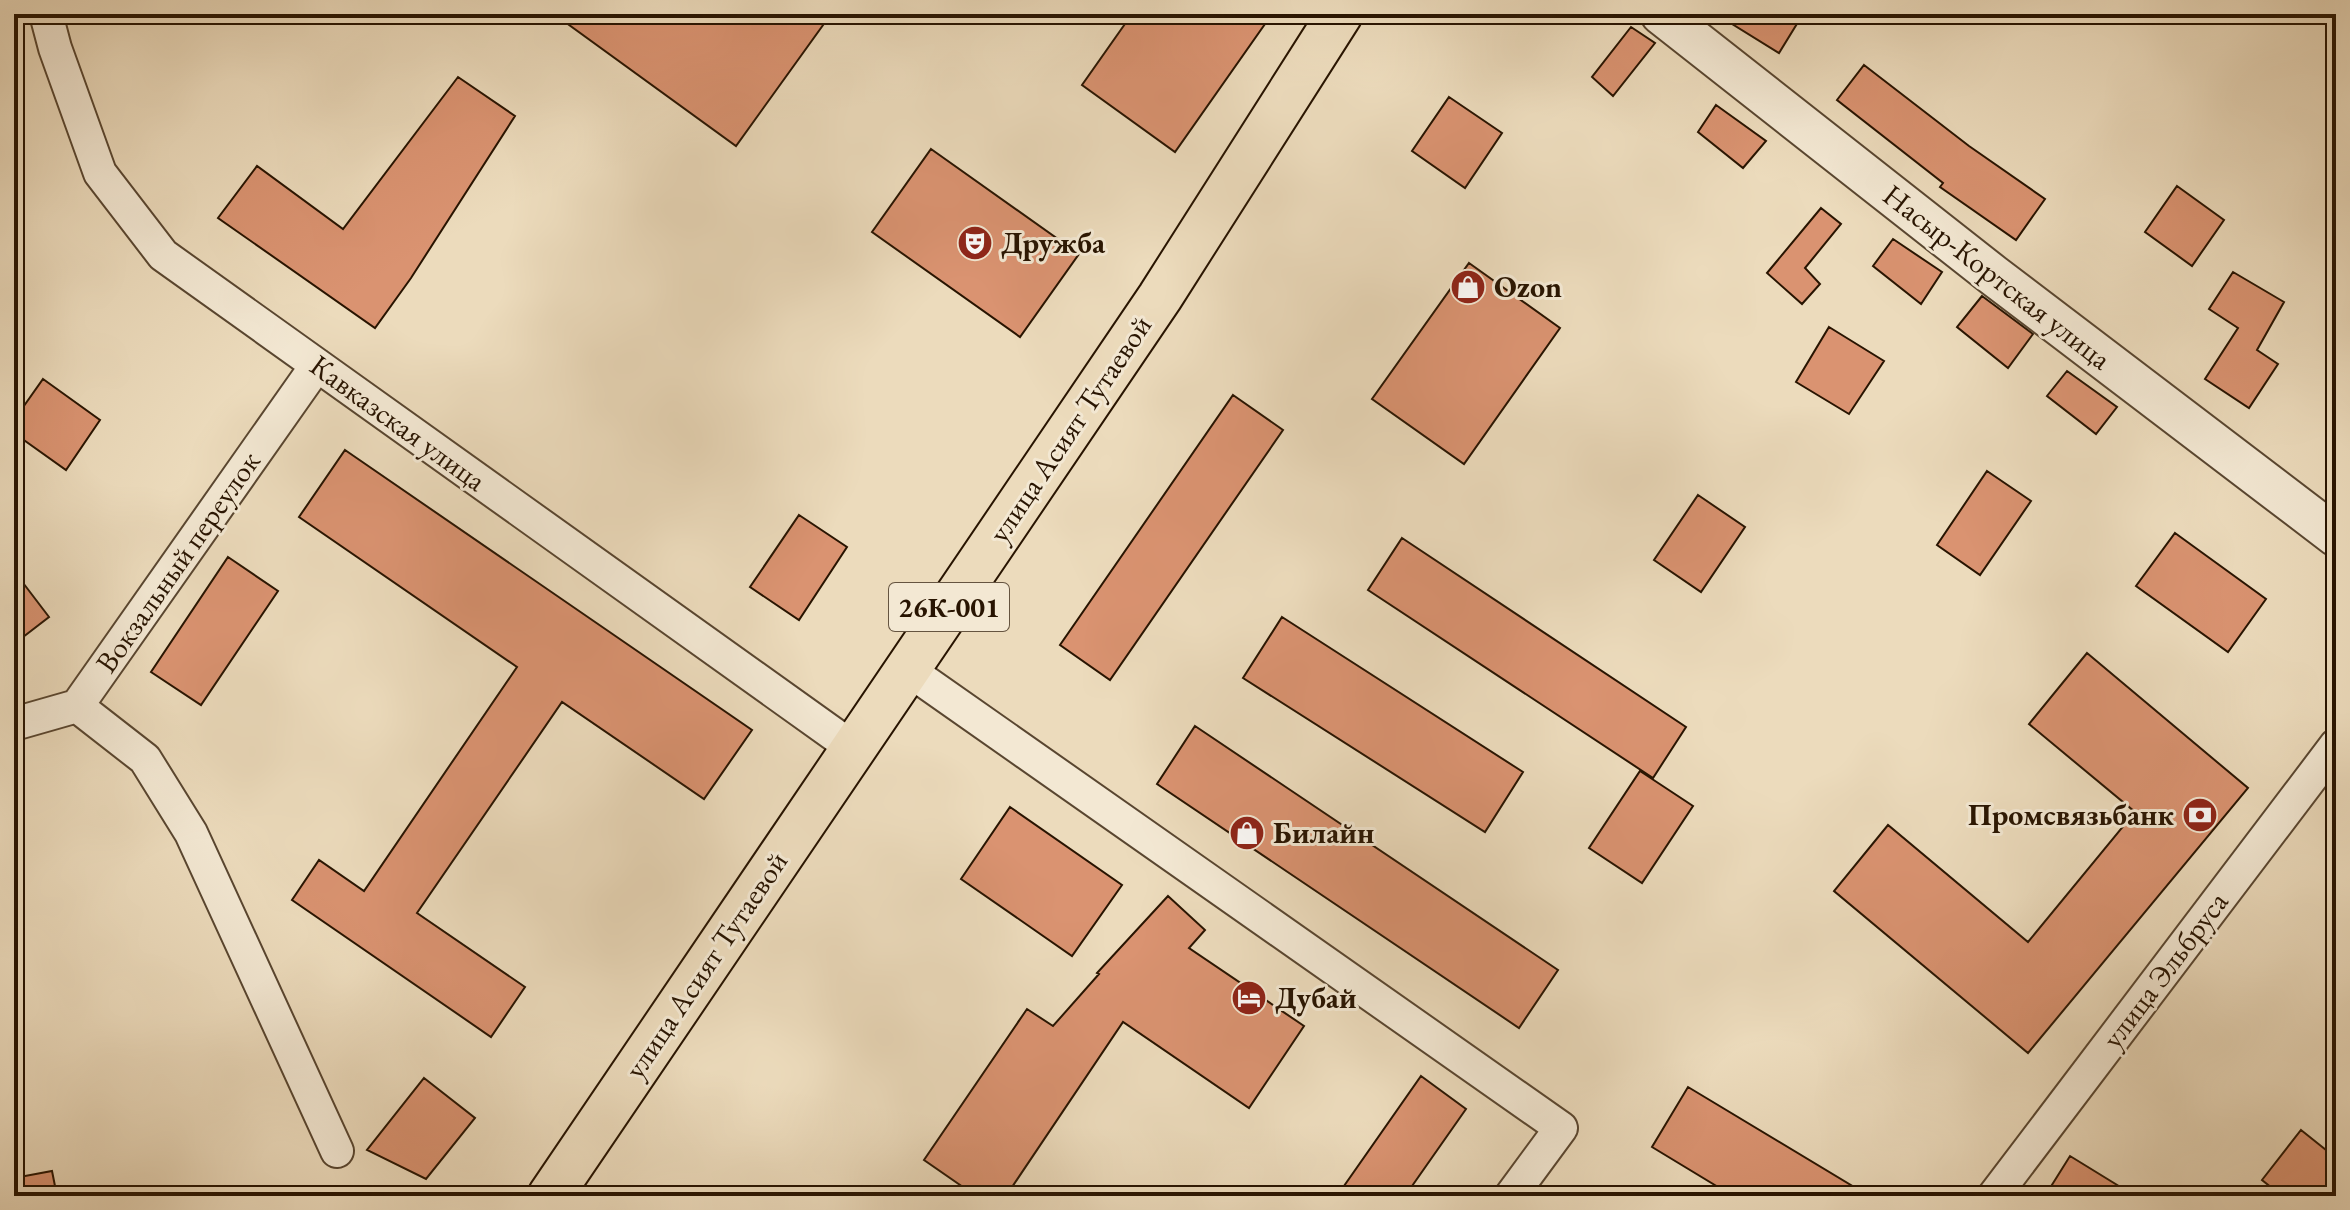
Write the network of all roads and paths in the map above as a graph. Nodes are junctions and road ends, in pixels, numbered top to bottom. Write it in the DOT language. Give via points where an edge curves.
graph roads {
  1 [pos="46,14"];
  2 [pos="1340,14"];
  3 [pos="1661,14"];
  4 [pos="317,365"];
  5 [pos="2336,536"];
  6 [pos="907,669"];
  7 [pos="77,706"];
  8 [pos="14,724"];
  9 [pos="2336,745"];
  10 [pos="853,748"];
  11 [pos="337,1151"];
  12 [pos="550,1196"];
  13 [pos="1511,1196"];
  14 [pos="1994,1196"];
  1 -- 4 [label="street, Кавказская улица" via="100,173 145,232 163,255"];
  2 -- 6 [label="main road, улица Асият Тутаевой / 26К-001" via="1160,297"];
  3 -- 5 [label="street, Насыр-Кортская улица"];
  4 -- 7 [label="street, Вокзальный переулок"];
  4 -- 10 [label="street, Кавказская улица"];
  6 -- 10 [label="main road, улица Асият Тутаевой / 26К-001"];
  6 -- 13 [label="street" via="1561,1128"];
  7 -- 8 [label="street, Вокзальный переулок"];
  7 -- 11 [label="street" via="145,759 191,833"];
  9 -- 14 [label="street, улица Эльбруса"];
  10 -- 12 [label="main road, улица Асият Тутаевой / 26К-001"];
}
